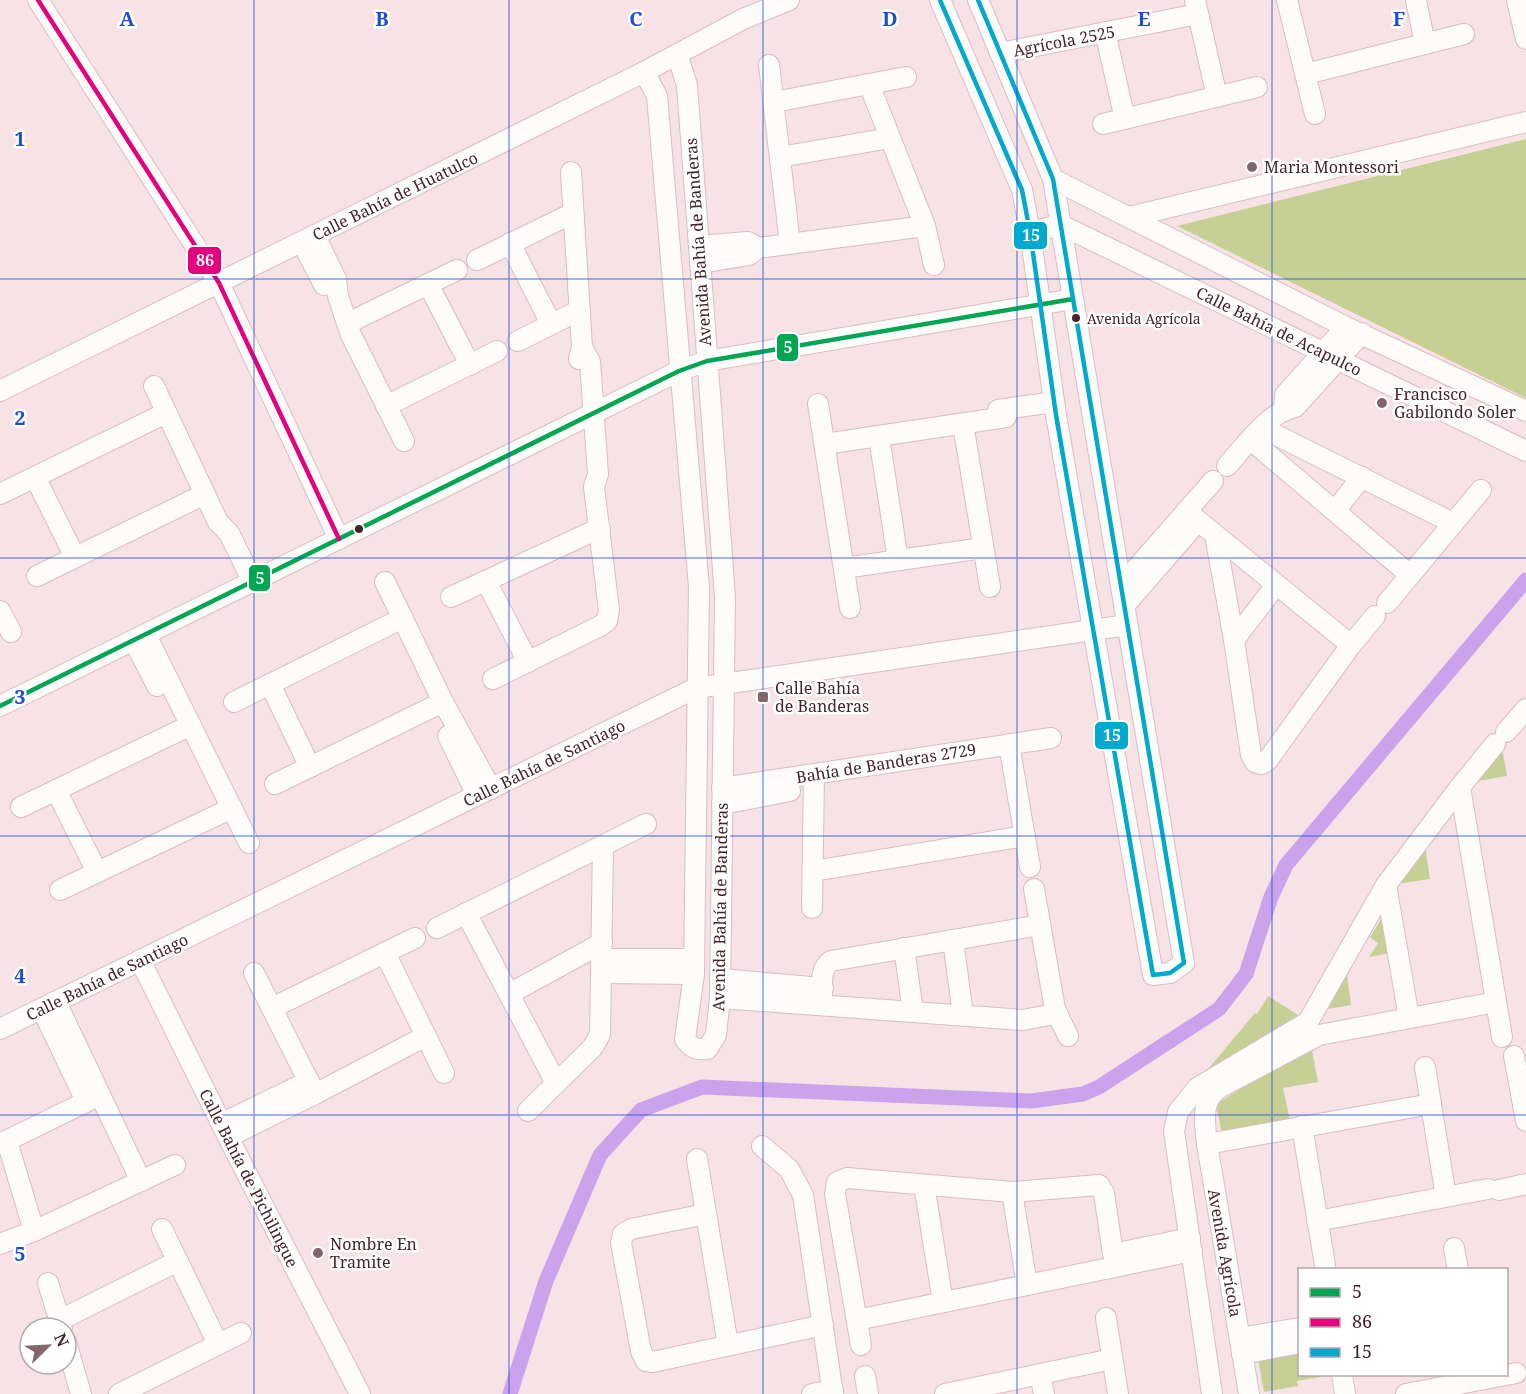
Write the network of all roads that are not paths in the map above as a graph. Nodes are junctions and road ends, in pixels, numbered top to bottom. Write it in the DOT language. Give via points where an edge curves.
graph roads {
  1 [pos="38,0"];
  2 [pos="789,0"];
  3 [pos="940,0"];
  4 [pos="978,0"];
  5 [pos="1287,0"];
  6 [pos="1416,0"];
  7 [pos="1517,0"];
  8 [pos="1196,7"];
  9 [pos="1525,32"];
  10 [pos="1464,34"];
  11 [pos="1107,39"];
  12 [pos="1425,44"];
  13 [pos="677,54"];
  14 [pos="1003,59"];
  15 [pos="770,64"];
  16 [pos="644,72"];
  17 [pos="1306,74"];
  18 [pos="906,77"];
  19 [pos="869,84"];
  20 [pos="1257,87"];
  21 [pos="1217,97"];
  22 [pos="774,102"];
  23 [pos="1316,114"];
  24 [pos="1125,119"];
  25 [pos="1526,122"];
  26 [pos="1103,124"];
  27 [pos="890,138"];
  28 [pos="780,157"];
  29 [pos="571,172"];
  30 [pos="1053,179"];
  31 [pos="573,213"];
  32 [pos="1129,217"];
  33 [pos="1061,225"];
  34 [pos="925,226"];
  35 [pos="1030,232"];
  36 [pos="308,239"];
  37 [pos="510,243"];
  38 [pos="790,244"];
  39 [pos="700,254"];
  40 [pos="477,260"];
  41 [pos="934,265"];
  42 [pos="457,270"];
  43 [pos="219,283"];
  44 [pos="428,284"];
  45 [pos="1073,299"];
  46 [pos="1039,305"];
  47 [pos="580,310"];
  48 [pos="348,323"];
  49 [pos="551,324"];
  50 [pos="1354,330"];
  51 [pos="518,340"];
  52 [pos="497,351"];
  53 [pos="1330,356"];
  54 [pos="707,362"];
  55 [pos="470,365"];
  56 [pos="679,371"];
  57 [pos="154,386"];
  58 [pos="0,391"];
  59 [pos="818,404"];
  60 [pos="386,406"];
  61 [pos="1055,409"];
  62 [pos="1526,411"];
  63 [pos="166,413"];
  64 [pos="588,416"];
  65 [pos="963,424"];
  66 [pos="1256,434"];
  67 [pos="879,437"];
  68 [pos="404,441"];
  69 [pos="825,444"];
  70 [pos="1526,451"];
  71 [pos="1227,466"];
  72 [pos="35,477"];
  73 [pos="1362,477"];
  74 [pos="1213,481"];
  75 [pos="1481,490"];
  76 [pos="0,494"];
  77 [pos="205,495"];
  78 [pos="1335,512"];
  79 [pos="1192,516"];
  80 [pos="1454,523"];
  81 [pos="600,528"];
  82 [pos="1215,535"];
  83 [pos="339,539"];
  84 [pos="983,548"];
  85 [pos="75,558"];
  86 [pos="898,560"];
  87 [pos="844,568"];
  88 [pos="1410,575"];
  89 [pos="37,576"];
  90 [pos="486,580"];
  91 [pos="385,582"];
  92 [pos="248,584"];
  93 [pos="1276,585"];
  94 [pos="1120,586"];
  95 [pos="990,587"];
  96 [pos="451,597"];
  97 [pos="850,608"];
  98 [pos="0,611"];
  99 [pos="1125,616"];
  100 [pos="402,618"];
  101 [pos="1093,630"];
  102 [pos="11,632"];
  103 [pos="140,638"];
  104 [pos="1234,640"];
  105 [pos="1351,645"];
  106 [pos="528,662"];
  107 [pos="492,679"];
  108 [pos="270,684"];
  109 [pos="723,686"];
  110 [pos="696,688"];
  111 [pos="234,702"];
  112 [pos="438,704"];
  113 [pos="0,706"];
  114 [pos="1526,709"];
  115 [pos="185,728"];
  116 [pos="1051,738"];
  117 [pos="1010,744"];
  118 [pos="310,767"];
  119 [pos="814,781"];
  120 [pos="275,784"];
  121 [pos="1460,787"];
  122 [pos="56,790"];
  123 [pos="484,792"];
  124 [pos="722,796"];
  125 [pos="21,807"];
  126 [pos="231,808"];
  127 [pos="646,824"];
  128 [pos="1025,836"];
  129 [pos="249,843"];
  130 [pos="603,845"];
  131 [pos="1030,867"];
  132 [pos="813,871"];
  133 [pos="96,873"];
  134 [pos="1386,885"];
  135 [pos="1034,889"];
  136 [pos="60,890"];
  137 [pos="812,908"];
  138 [pos="466,913"];
  139 [pos="1040,925"];
  140 [pos="437,928"];
  141 [pos="415,938"];
  142 [pos="953,940"];
  143 [pos="904,948"];
  144 [pos="385,953"];
  145 [pos="601,958"];
  146 [pos="141,960"];
  147 [pos="694,967"];
  148 [pos="254,973"];
  149 [pos="720,988"];
  150 [pos="509,994"];
  151 [pos="823,996"];
  152 [pos="1496,1002"];
  153 [pos="49,1005"];
  154 [pos="272,1008"];
  155 [pos="1055,1010"];
  156 [pos="912,1011"];
  157 [pos="963,1015"];
  158 [pos="1409,1018"];
  159 [pos="1313,1028"];
  160 [pos="0,1029"];
  161 [pos="426,1036"];
  162 [pos="1068,1036"];
  163 [pos="1502,1037"];
  164 [pos="1514,1056"];
  165 [pos="1425,1066"];
  166 [pos="444,1073"];
  167 [pos="556,1083"];
  168 [pos="312,1088"];
  169 [pos="1523,1090"];
  170 [pos="93,1098"];
  171 [pos="1431,1104"];
  172 [pos="528,1111"];
  173 [pos="1205,1118"];
  174 [pos="1176,1121"];
  175 [pos="1526,1121"];
  176 [pos="224,1130"];
  177 [pos="1303,1132"];
  178 [pos="3,1142"];
  179 [pos="762,1146"];
  180 [pos="1208,1150"];
  181 [pos="697,1159"];
  182 [pos="175,1165"];
  183 [pos="141,1182"];
  184 [pos="1526,1184"];
  185 [pos="924,1185"];
  186 [pos="1012,1192"];
  187 [pos="1446,1197"];
  188 [pos="706,1214"];
  189 [pos="1317,1221"];
  190 [pos="162,1229"];
  191 [pos="33,1231"];
  192 [pos="1191,1244"];
  193 [pos="0,1245"];
  194 [pos="1454,1248"];
  195 [pos="178,1261"];
  196 [pos="1324,1265"];
  197 [pos="1458,1268"];
  198 [pos="48,1283"];
  199 [pos="1026,1285"];
  200 [pos="943,1302"];
  201 [pos="58,1316"];
  202 [pos="76,1316"];
  203 [pos="1106,1318"];
  204 [pos="857,1320"];
  205 [pos="823,1325"];
  206 [pos="1298,1328"];
  207 [pos="241,1333"];
  208 [pos="1298,1343"];
  209 [pos="218,1344"];
  210 [pos="728,1345"];
  211 [pos="861,1345"];
  212 [pos="1241,1346"];
  213 [pos="1112,1359"];
  214 [pos="1523,1371"];
  215 [pos="1508,1373"];
  216 [pos="1040,1374"];
  217 [pos="76,1376"];
  218 [pos="1342,1376"];
  219 [pos="1474,1378"];
  220 [pos="833,1392"];
  221 [pos="953,1393"];
  222 [pos="81,1394"];
  223 [pos="119,1394"];
  224 [pos="360,1394"];
  225 [pos="812,1394"];
  226 [pos="1044,1394"];
  227 [pos="1118,1394"];
  228 [pos="1212,1394"];
  229 [pos="1249,1394"];
  230 [pos="1345,1394"];
  231 [pos="1406,1394"];
  1 -- 43 [label="street"];
  2 -- 13 [label="street, Calle Bahía de Huatulco" via="742,18"];
  3 -- 35 [label="street" via="1022,190"];
  4 -- 14 [label="street"];
  5 -- 17 [label="street"];
  6 -- 12 [label="street"];
  7 -- 9 [label="street"];
  8 -- 11 [label="street, Agrícola 2525"];
  8 -- 21 [label="street"];
  10 -- 12 [label="street"];
  11 -- 14 [label="street, Agrícola 2525"];
  11 -- 24 [label="street"];
  12 -- 17 [label="street"];
  13 -- 16 [label="street, Calle Bahía de Huatulco"];
  13 -- 39 [label="street, Avenida Bahía de Banderas" via="687,86"];
  14 -- 30 [label="street"];
  15 -- 22 [label="street"];
  16 -- 36 [label="street, Calle Bahía de Huatulco"];
  16 -- 56 [label="street, Avenida Bahía de Banderas" via="657,96"];
  17 -- 23 [label="street"];
  18 -- 19 [label="street"];
  19 -- 22 [label="street"];
  19 -- 27 [label="street"];
  20 -- 21 [label="street"];
  21 -- 24 [label="street"];
  22 -- 28 [label="street"];
  24 -- 26 [label="street"];
  25 -- 32 [label="street"];
  27 -- 28 [label="street"];
  27 -- 34 [label="street"];
  28 -- 38 [label="street"];
  29 -- 31 [label="street"];
  30 -- 32 [label="street, Calle Bahía de Acapulco"];
  30 -- 33 [label="street"];
  31 -- 37 [label="street"];
  31 -- 47 [label="street"];
  32 -- 50 [label="street, Calle Bahía de Acapulco"];
  33 -- 35 [label="street"];
  33 -- 45 [label="street"];
  33 -- 53 [label="street, Calle Bahía de Acapulco"];
  34 -- 38 [label="street"];
  34 -- 41 [label="street"];
  35 -- 46 [label="street"];
  36 -- 43 [label="street, Calle Bahía de Huatulco"];
  36 -- 48 [label="street" via="336,279"];
  37 -- 40 [label="street"];
  37 -- 49 [label="street"];
  38 -- 39 [label="street" via="758,248 749,255"];
  39 -- 54 [label="street, Avenida Bahía de Banderas"];
  42 -- 44 [label="street"];
  43 -- 58 [label="street, Calle Bahía de Huatulco"];
  43 -- 83 [label="street"];
  44 -- 48 [label="street"];
  44 -- 55 [label="street"];
  45 -- 46 [label="street"];
  45 -- 94 [label="street"];
  46 -- 54 [label="street"];
  46 -- 61 [label="street"];
  47 -- 49 [label="street"];
  47 -- 64 [label="street" via="582,347 578,361"];
  48 -- 60 [label="street"];
  49 -- 51 [label="street"];
  50 -- 53 [label="street"];
  50 -- 62 [label="street, Calle Bahía de Acapulco"];
  52 -- 55 [label="street"];
  53 -- 66 [label="street" via="1286,395 1284,409"];
  53 -- 70 [label="street, Calle Bahía de Acapulco"];
  54 -- 56 [label="street"];
  54 -- 109 [label="street, Avenida Bahía de Banderas" via="724,597"];
  55 -- 60 [label="street"];
  56 -- 64 [label="street"];
  56 -- 110 [label="street, Avenida Bahía de Banderas" via="699,587"];
  57 -- 63 [label="street"];
  59 -- 69 [label="street"];
  60 -- 68 [label="street"];
  61 -- 65 [label="street" via="999,410 1006,417"];
  61 -- 101 [label="street"];
  63 -- 72 [label="street"];
  63 -- 77 [label="street"];
  64 -- 81 [label="street" via="586,478 594,487"];
  64 -- 83 [label="street"];
  65 -- 67 [label="street"];
  65 -- 84 [label="street"];
  66 -- 71 [label="street"];
  66 -- 73 [label="street"];
  66 -- 78 [label="street"];
  67 -- 69 [label="street"];
  67 -- 86 [label="street"];
  69 -- 87 [label="street"];
  72 -- 76 [label="street"];
  72 -- 85 [label="street"];
  73 -- 78 [label="street"];
  73 -- 80 [label="street"];
  74 -- 79 [label="street"];
  75 -- 80 [label="street"];
  77 -- 85 [label="street"];
  77 -- 92 [label="street" via="218,522 218,538"];
  78 -- 88 [label="street"];
  79 -- 82 [label="street"];
  79 -- 94 [label="street"];
  79 -- 99 [label="street"];
  80 -- 88 [label="street"];
  81 -- 90 [label="street"];
  81 -- 106 [label="street" via="607,621"];
  82 -- 93 [label="street"];
  82 -- 104 [label="street"];
  83 -- 92 [label="street"];
  84 -- 86 [label="street"];
  84 -- 95 [label="street"];
  85 -- 89 [label="street"];
  86 -- 87 [label="street"];
  87 -- 97 [label="street"];
  88 -- 105 [label="street"];
  90 -- 96 [label="street"];
  90 -- 106 [label="street"];
  91 -- 100 [label="street"];
  92 -- 103 [label="street"];
  93 -- 104 [label="street"];
  93 -- 105 [label="street"];
  94 -- 99 [label="street"];
  98 -- 102 [label="street"];
  99 -- 101 [label="street, Calle Bahía de Santiago"];
  99 -- 101 [label="street" via="1184,963 1170,974 1153,975"];
  100 -- 108 [label="street"];
  100 -- 112 [label="street"];
  101 -- 109 [label="street, Calle Bahía de Santiago"];
  103 -- 113 [label="street"];
  103 -- 115 [label="street"];
  104 -- 105 [label="street" via="1251,755 1261,764 1268,761"];
  106 -- 107 [label="street"];
  108 -- 111 [label="street"];
  108 -- 118 [label="street"];
  109 -- 110 [label="street, Calle Bahía de Santiago"];
  109 -- 124 [label="street, Avenida Bahía de Banderas"];
  110 -- 123 [label="street, Calle Bahía de Santiago"];
  110 -- 147 [label="street, Avenida Bahía de Banderas"];
  112 -- 118 [label="street"];
  112 -- 123 [label="street"];
  114 -- 121 [label="street"];
  115 -- 122 [label="street"];
  115 -- 126 [label="street"];
  116 -- 117 [label="street, Bahía de Banderas 2729"];
  117 -- 119 [label="street, Bahía de Banderas 2729"];
  117 -- 128 [label="street"];
  118 -- 120 [label="street"];
  119 -- 124 [label="street, Bahía de Banderas 2729"];
  119 -- 132 [label="street"];
  121 -- 134 [label="street"];
  121 -- 152 [label="street"];
  122 -- 125 [label="street"];
  122 -- 133 [label="street"];
  123 -- 146 [label="street, Calle Bahía de Santiago"];
  124 -- 149 [label="street, Avenida Bahía de Banderas"];
  126 -- 129 [label="street"];
  126 -- 133 [label="street"];
  127 -- 130 [label="street"];
  128 -- 131 [label="street"];
  128 -- 132 [label="street"];
  130 -- 138 [label="street"];
  130 -- 145 [label="street"];
  132 -- 137 [label="street"];
  133 -- 136 [label="street"];
  134 -- 158 [label="street"];
  134 -- 159 [label="street"];
  135 -- 139 [label="street"];
  138 -- 140 [label="street"];
  138 -- 150 [label="street"];
  139 -- 142 [label="street"];
  139 -- 155 [label="street"];
  141 -- 144 [label="street"];
  142 -- 143 [label="street"];
  142 -- 157 [label="street"];
  143 -- 151 [label="street" via="825,964"];
  143 -- 156 [label="street"];
  144 -- 154 [label="street"];
  144 -- 161 [label="street"];
  145 -- 147 [label="street"];
  145 -- 150 [label="street"];
  145 -- 167 [label="street" via="598,1040"];
  146 -- 153 [label="street, Calle Bahía de Santiago"];
  146 -- 176 [label="street, Calle Bahía de Pichilingue"];
  147 -- 149 [label="street, Avenida Bahía de Banderas" via="685,1039 699,1050 707,1049 716,1035"];
  148 -- 154 [label="street"];
  149 -- 151 [label="street"];
  150 -- 167 [label="street"];
  151 -- 156 [label="street"];
  152 -- 158 [label="street"];
  152 -- 163 [label="street"];
  153 -- 160 [label="street, Calle Bahía de Santiago"];
  153 -- 170 [label="street"];
  154 -- 168 [label="street"];
  155 -- 157 [label="street" via="1023,1020"];
  155 -- 162 [label="street"];
  156 -- 157 [label="street"];
  158 -- 159 [label="street"];
  159 -- 173 [label="street" via="1219,1088 1208,1098"];
  159 -- 174 [label="street" via="1205,1082 1190,1095"];
  161 -- 166 [label="street"];
  161 -- 168 [label="street"];
  164 -- 169 [label="street"];
  165 -- 171 [label="street"];
  167 -- 172 [label="street"];
  168 -- 176 [label="street"];
  169 -- 175 [label="street"];
  170 -- 178 [label="street"];
  170 -- 183 [label="street"];
  171 -- 177 [label="street"];
  171 -- 187 [label="street"];
  173 -- 174 [label="street"];
  173 -- 180 [label="street, Avenida Agrícola"];
  174 -- 192 [label="street, Avenida Agrícola"];
  176 -- 224 [label="street, Calle Bahía de Pichilingue"];
  177 -- 180 [label="street"];
  177 -- 189 [label="street"];
  178 -- 191 [label="street"];
  179 -- 205 [label="street" via="789,1169 803,1196"];
  180 -- 212 [label="street, Avenida Agrícola"];
  181 -- 188 [label="street"];
  182 -- 183 [label="street"];
  183 -- 191 [label="street"];
  184 -- 187 [label="street"];
  185 -- 186 [label="street"];
  185 -- 200 [label="street"];
  185 -- 204 [label="street" via="847,1178 837,1182 835,1194"];
  186 -- 192 [label="street" via="1099,1185 1104,1193 1113,1254"];
  186 -- 199 [label="street"];
  187 -- 189 [label="street"];
  188 -- 210 [label="street"];
  188 -- 210 [label="street" via="630,1229 623,1234 621,1243 646,1361"];
  189 -- 196 [label="street"];
  190 -- 195 [label="street"];
  191 -- 193 [label="street"];
  192 -- 199 [label="street"];
  192 -- 228 [label="street, Avenida Agrícola"];
  194 -- 197 [label="street"];
  195 -- 202 [label="street"];
  195 -- 209 [label="street"];
  198 -- 201 [label="street"];
  199 -- 200 [label="street"];
  200 -- 204 [label="street"];
  203 -- 213 [label="street"];
  204 -- 211 [label="street"];
  205 -- 210 [label="street"];
  205 -- 220 [label="street"];
  206 -- 212 [label="street"];
  207 -- 209 [label="street"];
  208 -- 212 [label="street"];
  209 -- 223 [label="street"];
  212 -- 229 [label="street, Avenida Agrícola"];
  213 -- 216 [label="street"];
  213 -- 227 [label="street"];
  214 -- 215 [label="street"];
  216 -- 221 [label="street"];
  216 -- 226 [label="street"];
  217 -- 222 [label="street"];
  218 -- 230 [label="street"];
  219 -- 231 [label="street"];
  220 -- 225 [label="street"];
}
